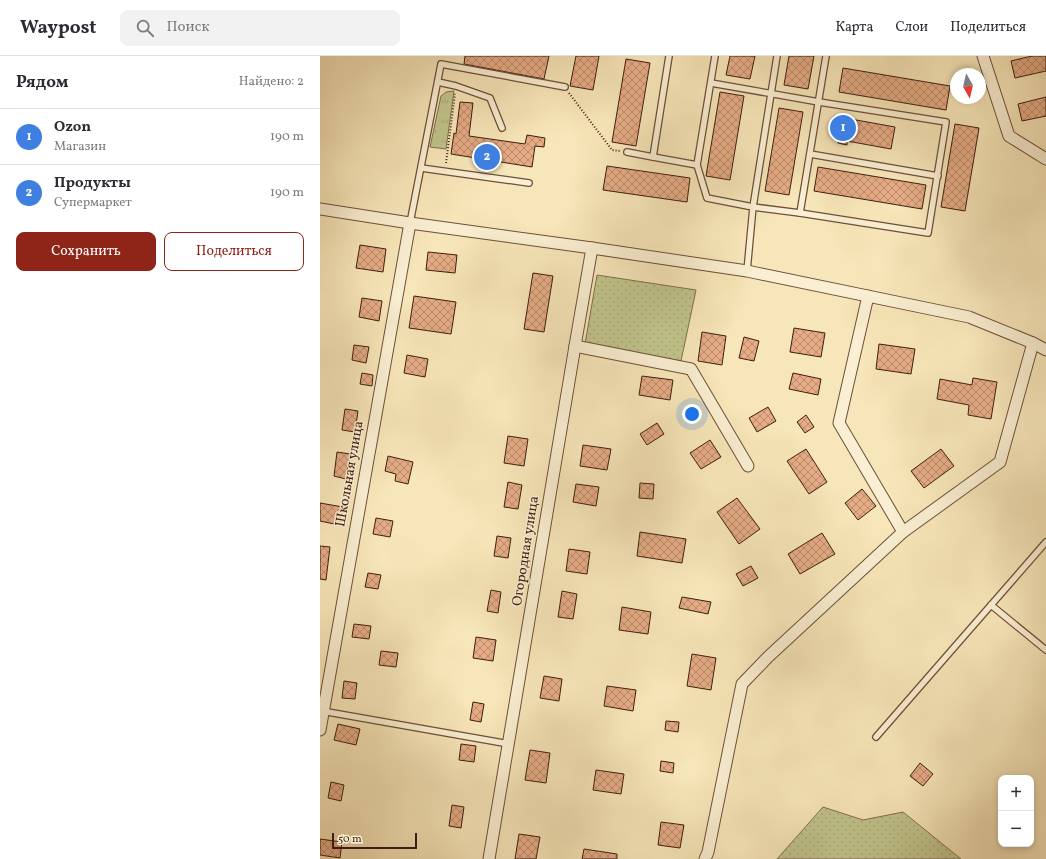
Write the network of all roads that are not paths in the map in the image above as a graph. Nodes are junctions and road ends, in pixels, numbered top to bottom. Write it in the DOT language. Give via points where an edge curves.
graph roads {
  1 [pos="669,56"];
  2 [pos="715,56"];
  3 [pos="777,56"];
  4 [pos="826,56"];
  5 [pos="983,56"];
  6 [pos="438,82"];
  7 [pos="711,83"];
  8 [pos="565,87"];
  9 [pos="770,93"];
  10 [pos="819,102"];
  11 [pos="502,128"];
  12 [pos="627,152"];
  13 [pos="810,154"];
  14 [pos="653,157"];
  15 [pos="1046,159"];
  16 [pos="697,165"];
  17 [pos="421,168"];
  18 [pos="938,176"];
  19 [pos="528,183"];
  20 [pos="753,207"];
  21 [pos="320,209"];
  22 [pos="800,213"];
  23 [pos="410,223"];
  24 [pos="592,248"];
  25 [pos="746,271"];
  26 [pos="868,296"];
  27 [pos="1033,343"];
  28 [pos="574,346"];
  29 [pos="1046,350"];
  30 [pos="748,466"];
  31 [pos="903,532"];
  32 [pos="1046,542"];
  33 [pos="991,606"];
  34 [pos="1046,650"];
  35 [pos="322,711"];
  36 [pos="320,730"];
  37 [pos="876,737"];
  38 [pos="509,744"];
  39 [pos="489,859"];
  40 [pos="705,859"];
  1 -- 14 [label="lane"];
  2 -- 7 [label="lane"];
  3 -- 9 [label="lane"];
  4 -- 10 [label="lane"];
  5 -- 15 [label="street" via="1009,136"];
  6 -- 8 [label="lane" via="441,64"];
  6 -- 11 [label="lane" via="490,98"];
  6 -- 17 [label="lane"];
  7 -- 9 [label="lane"];
  7 -- 16 [label="lane"];
  9 -- 10 [label="lane"];
  9 -- 20 [label="lane"];
  10 -- 13 [label="lane"];
  10 -- 18 [label="lane" via="946,122"];
  12 -- 14 [label="lane"];
  13 -- 18 [label="lane"];
  13 -- 22 [label="lane"];
  14 -- 16 [label="lane"];
  16 -- 20 [label="lane" via="707,198"];
  17 -- 19 [label="lane"];
  17 -- 23 [label="lane"];
  18 -- 22 [label="lane" via="928,233"];
  20 -- 22 [label="lane"];
  20 -- 25 [label="lane"];
  21 -- 23 [label="street"];
  23 -- 24 [label="street"];
  23 -- 35 [label="street, Школьная улица"];
  24 -- 25 [label="street"];
  24 -- 28 [label="street, Огородная улица"];
  25 -- 26 [label="street"];
  26 -- 27 [label="street" via="969,317"];
  26 -- 31 [label="street" via="839,423"];
  27 -- 29 [label="street"];
  27 -- 31 [label="street" via="1000,462"];
  28 -- 30 [label="street" via="691,368"];
  28 -- 38 [label="street, Огородная улица"];
  31 -- 40 [label="street" via="768,656 742,684"];
  32 -- 33 [label="lane"];
  33 -- 34 [label="lane"];
  33 -- 37 [label="lane"];
  35 -- 36 [label="street, Школьная улица"];
  35 -- 38 [label="lane"];
  38 -- 39 [label="street, Огородная улица"];
}
